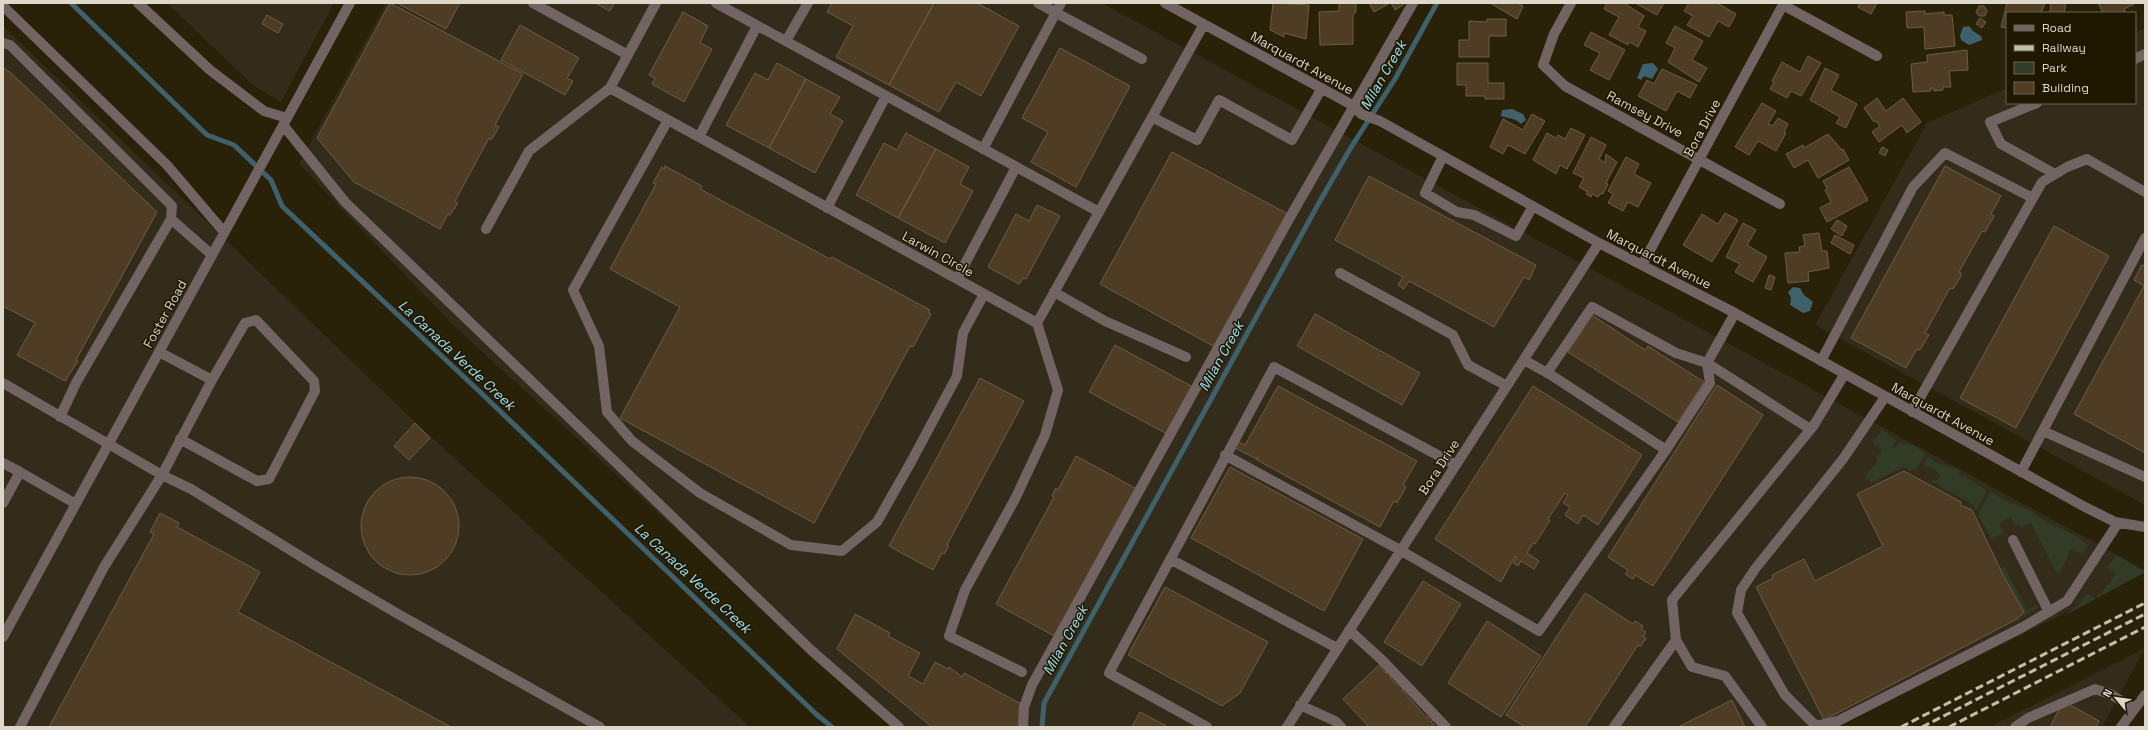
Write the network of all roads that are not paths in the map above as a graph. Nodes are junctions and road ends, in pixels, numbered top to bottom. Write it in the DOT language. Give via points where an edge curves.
graph roads {
  1 [pos="138,3"];
  2 [pos="350,3"];
  3 [pos="533,3"];
  4 [pos="656,3"];
  5 [pos="716,3"];
  6 [pos="808,3"];
  7 [pos="1038,3"];
  8 [pos="1061,3"];
  9 [pos="1165,3"];
  10 [pos="1413,3"];
  11 [pos="1571,3"];
  12 [pos="1784,4"];
  13 [pos="3,6"];
  14 [pos="1056,13"];
  15 [pos="1204,24"];
  16 [pos="757,26"];
  17 [pos="786,41"];
  18 [pos="3,43"];
  19 [pos="2145,54"];
  20 [pos="628,55"];
  21 [pos="1877,56"];
  22 [pos="2136,58"];
  23 [pos="1142,59"];
  24 [pos="610,88"];
  25 [pos="1322,88"];
  26 [pos="886,96"];
  27 [pos="2035,104"];
  28 [pos="1357,110"];
  29 [pos="1152,117"];
  30 [pos="668,120"];
  31 [pos="283,125"];
  32 [pos="699,137"];
  33 [pos="982,149"];
  34 [pos="1443,156"];
  35 [pos="1700,159"];
  36 [pos="1016,167"];
  37 [pos="2055,174"];
  38 [pos="2145,192"];
  39 [pos="2033,198"];
  40 [pos="1780,204"];
  41 [pos="1533,206"];
  42 [pos="827,208"];
  43 [pos="1099,212"];
  44 [pos="171,219"];
  45 [pos="486,230"];
  46 [pos="224,232"];
  47 [pos="2145,238"];
  48 [pos="1599,243"];
  49 [pos="212,255"];
  50 [pos="1642,265"];
  51 [pos="1340,274"];
  52 [pos="957,279"];
  53 [pos="1054,292"];
  54 [pos="984,294"];
  55 [pos="1735,313"];
  56 [pos="1037,324"];
  57 [pos="159,352"];
  58 [pos="1186,357"];
  59 [pos="1524,360"];
  60 [pos="1821,362"];
  61 [pos="1706,363"];
  62 [pos="1547,373"];
  63 [pos="1844,375"];
  64 [pos="212,380"];
  65 [pos="3,383"];
  66 [pos="1507,386"];
  67 [pos="1885,396"];
  68 [pos="1912,412"];
  69 [pos="60,417"];
  70 [pos="1810,429"];
  71 [pos="2043,431"];
  72 [pos="180,439"];
  73 [pos="108,445"];
  74 [pos="1666,450"];
  75 [pos="1225,455"];
  76 [pos="3,463"];
  77 [pos="1456,465"];
  78 [pos="20,472"];
  79 [pos="2021,472"];
  80 [pos="162,475"];
  81 [pos="2145,477"];
  82 [pos="3,503"];
  83 [pos="76,504"];
  84 [pos="2118,523"];
  85 [pos="2145,527"];
  86 [pos="2013,540"];
  87 [pos="1400,550"];
  88 [pos="1170,559"];
  89 [pos="2049,612"];
  90 [pos="1349,630"];
  91 [pos="3,638"];
  92 [pos="1676,640"];
  93 [pos="1337,648"];
  94 [pos="1022,672"];
  95 [pos="2145,694"];
  96 [pos="1300,705"];
  97 [pos="2134,708"];
  98 [pos="20,727"];
  99 [pos="600,727"];
  100 [pos="899,727"];
  101 [pos="1023,727"];
  102 [pos="1206,727"];
  103 [pos="1287,727"];
  104 [pos="1341,727"];
  105 [pos="1446,727"];
  106 [pos="1614,727"];
  107 [pos="1762,727"];
  108 [pos="2015,727"];
  109 [pos="2121,727"];
  1 -- 31 [label="street" via="210,70"];
  2 -- 31 [label="street, Foster Road"];
  3 -- 20 [label="street"];
  4 -- 20 [label="street"];
  5 -- 16 [label="street"];
  6 -- 17 [label="street"];
  7 -- 14 [label="street"];
  8 -- 14 [label="street"];
  9 -- 15 [label="street, Marquardt Avenue"];
  10 -- 28 [label="street"];
  11 -- 35 [label="street, Ramsey Drive" via="1554,34 1543,65 1565,86"];
  12 -- 21 [label="street"];
  12 -- 35 [label="street, Bora Drive"];
  13 -- 46 [label="street" via="167,165"];
  14 -- 23 [label="street"];
  14 -- 33 [label="street"];
  15 -- 25 [label="street, Marquardt Avenue"];
  15 -- 29 [label="street"];
  16 -- 17 [label="street"];
  16 -- 32 [label="street"];
  17 -- 26 [label="street"];
  18 -- 44 [label="street" via="10,45 172,206"];
  19 -- 22 [label="street"];
  20 -- 24 [label="street"];
  24 -- 30 [label="street, Larwin Circle"];
  24 -- 45 [label="street" via="529,151"];
  25 -- 28 [label="street, Marquardt Avenue"];
  25 -- 29 [label="street" via="1292,140 1219,100 1197,140"];
  26 -- 33 [label="street"];
  26 -- 42 [label="street"];
  27 -- 37 [label="street" via="1990,122 2001,144"];
  28 -- 34 [label="street, Marquardt Avenue"];
  28 -- 101 [label="street" via="1289,219 1032,685 1024,707"];
  29 -- 43 [label="street"];
  30 -- 32 [label="street, Larwin Circle"];
  30 -- 54 [label="street" via="573,290 599,346 607,412 632,441 700,493 791,545 842,551 877,522 957,376 963,333"];
  31 -- 46 [label="street, Foster Road"];
  31 -- 100 [label="street" via="351,208 811,650"];
  32 -- 42 [label="street, Larwin Circle"];
  33 -- 36 [label="street"];
  34 -- 41 [label="street, Marquardt Avenue"];
  34 -- 41 [label="street" via="1425,193 1457,212 1474,215 1516,236"];
  35 -- 40 [label="street, Ramsey Drive"];
  35 -- 50 [label="street, Bora Drive"];
  36 -- 43 [label="street"];
  36 -- 52 [label="street"];
  37 -- 38 [label="street" via="2087,159"];
  37 -- 39 [label="street" via="2042,182"];
  39 -- 60 [label="street" via="1945,153 1913,187"];
  39 -- 68 [label="street"];
  41 -- 48 [label="street, Marquardt Avenue"];
  42 -- 52 [label="street, Larwin Circle"];
  43 -- 53 [label="street"];
  44 -- 49 [label="street"];
  44 -- 69 [label="street" via="76,383"];
  46 -- 49 [label="street, Foster Road"];
  47 -- 71 [label="street"];
  48 -- 50 [label="street, Marquardt Avenue"];
  48 -- 59 [label="street, Bora Drive"];
  49 -- 57 [label="street, Foster Road"];
  50 -- 55 [label="street, Marquardt Avenue"];
  51 -- 66 [label="street" via="1454,335 1468,366"];
  52 -- 54 [label="street, Larwin Circle"];
  53 -- 56 [label="street"];
  53 -- 58 [label="street" via="1105,321"];
  54 -- 56 [label="street, Larwin Circle"];
  55 -- 60 [label="street, Marquardt Avenue"];
  55 -- 61 [label="street"];
  56 -- 94 [label="street" via="1058,390 1045,435 1016,497 965,590 949,636"];
  57 -- 64 [label="street"];
  57 -- 73 [label="street, Foster Road"];
  59 -- 62 [label="street"];
  59 -- 66 [label="street, Bora Drive"];
  60 -- 63 [label="street, Marquardt Avenue"];
  61 -- 62 [label="street" via="1676,353 1592,307"];
  61 -- 70 [label="street"];
  61 -- 74 [label="street" via="1710,383"];
  62 -- 74 [label="street"];
  63 -- 67 [label="street, Marquardt Avenue"];
  63 -- 70 [label="street"];
  64 -- 72 [label="street"];
  64 -- 72 [label="street" via="245,322 256,320 314,381 315,391 268,479 257,481"];
  65 -- 69 [label="street"];
  66 -- 77 [label="street, Bora Drive"];
  67 -- 68 [label="street, Marquardt Avenue"];
  67 -- 89 [label="street" via="1843,459 1741,590 1737,613 1785,695 1816,726 1838,721"];
  68 -- 79 [label="street, Marquardt Avenue"];
  69 -- 73 [label="street"];
  70 -- 92 [label="street" via="1672,600"];
  71 -- 79 [label="street"];
  71 -- 81 [label="street"];
  72 -- 80 [label="street"];
  73 -- 80 [label="street"];
  73 -- 83 [label="street, Foster Road"];
  74 -- 87 [label="street" via="1539,631"];
  75 -- 77 [label="street" via="1274,367"];
  75 -- 87 [label="street"];
  75 -- 88 [label="street"];
  76 -- 78 [label="street"];
  77 -- 87 [label="street, Bora Drive"];
  78 -- 82 [label="street"];
  78 -- 83 [label="street"];
  79 -- 84 [label="street, Marquardt Avenue"];
  80 -- 98 [label="street" via="104,567"];
  80 -- 99 [label="street" via="191,489 318,568"];
  83 -- 91 [label="street, Foster Road"];
  84 -- 85 [label="street, Marquardt Avenue"];
  84 -- 89 [label="street" via="2067,601"];
  86 -- 89 [label="street"];
  87 -- 90 [label="street, Bora Drive"];
  88 -- 93 [label="street"];
  88 -- 102 [label="street" via="1109,673"];
  90 -- 93 [label="street, Bora Drive"];
  90 -- 105 [label="street" via="1382,660"];
  92 -- 106 [label="street"];
  92 -- 107 [label="street" via="1692,668 1725,676"];
  93 -- 96 [label="street, Bora Drive"];
  95 -- 97 [label="street"];
  96 -- 103 [label="street, Bora Drive"];
  96 -- 104 [label="street" via="1335,720"];
  97 -- 108 [label="street" via="2110,694 2095,689 2028,718"];
  97 -- 109 [label="street"];
}
